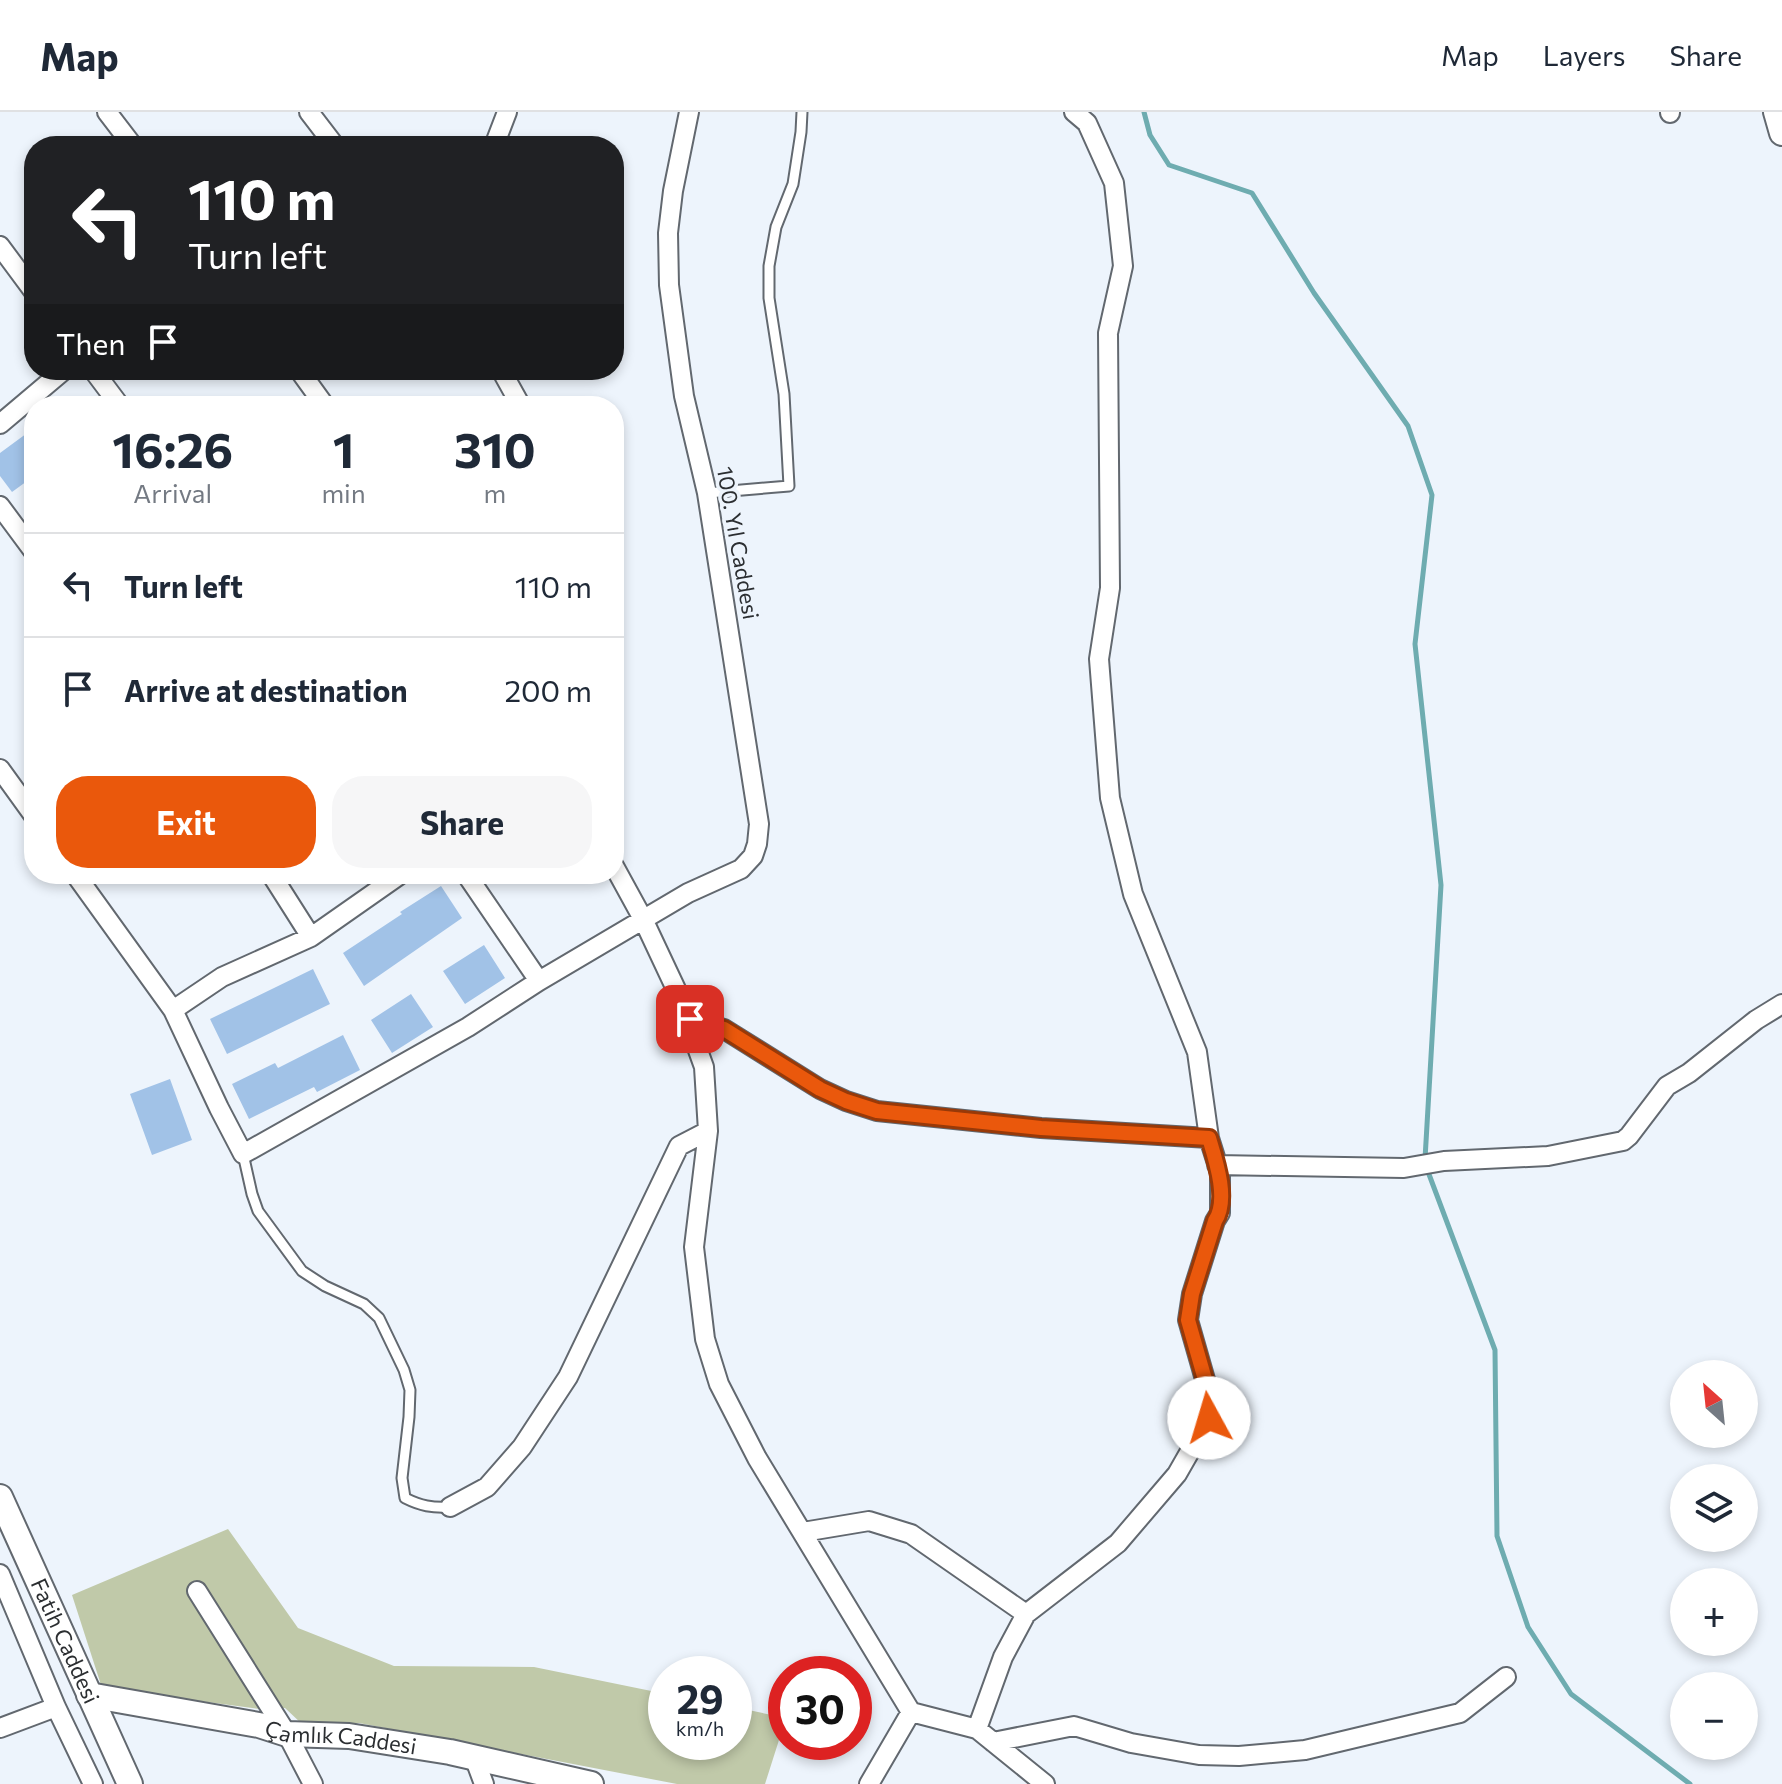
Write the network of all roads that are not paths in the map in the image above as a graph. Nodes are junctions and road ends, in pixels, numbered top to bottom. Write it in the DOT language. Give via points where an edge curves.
graph roads {
  1 [pos="107,112"];
  2 [pos="309,112"];
  3 [pos="507,112"];
  4 [pos="689,112"];
  5 [pos="802,112"];
  6 [pos="1776,112"];
  7 [pos="1080,117"];
  8 [pos="1782,133"];
  9 [pos="125,136"];
  10 [pos="327,136"];
  11 [pos="498,136"];
  12 [pos="0,246"];
  13 [pos="24,278"];
  14 [pos="52,380"];
  15 [pos="33,396"];
  16 [pos="24,404"];
  17 [pos="0,424"];
  18 [pos="707,493"];
  19 [pos="0,506"];
  20 [pos="24,538"];
  21 [pos="0,769"];
  22 [pos="24,802"];
  23 [pos="82,884"];
  24 [pos="277,884"];
  25 [pos="387,884"];
  26 [pos="473,884"];
  27 [pos="624,884"];
  28 [pos="643,919"];
  29 [pos="311,937"];
  30 [pos="539,981"];
  31 [pos="1782,1004"];
  32 [pos="173,1010"];
  33 [pos="690,1019"];
  34 [pos="708,1131"];
  35 [pos="1209,1138"];
  36 [pos="243,1154"];
  37 [pos="1217,1165"];
  38 [pos="0,1497"];
  39 [pos="450,1507"];
  40 [pos="803,1532"];
  41 [pos="0,1574"];
  42 [pos="197,1591"];
  43 [pos="1026,1614"];
  44 [pos="1506,1677"];
  45 [pos="89,1695"];
  46 [pos="56,1707"];
  47 [pos="911,1712"];
  48 [pos="0,1728"];
  49 [pos="977,1729"];
  50 [pos="287,1734"];
  51 [pos="993,1742"];
  52 [pos="474,1757"];
  53 [pos="93,1784"];
  54 [pos="130,1784"];
  55 [pos="313,1784"];
  56 [pos="484,1784"];
  57 [pos="591,1784"];
  58 [pos="869,1784"];
  59 [pos="1045,1784"];
  1 -- 9 [label="street"];
  2 -- 10 [label="street"];
  3 -- 11 [label="street"];
  4 -- 18 [label="street, 100. Yıl Caddesi" via="668,233 669,285 684,396"];
  5 -- 18 [label="lane" via="793,184 776,227 769,266 789,486"];
  6 -- 8 [label="street"];
  7 -- 35 [label="street" via="1114,183 1123,266 1108,333 1110,588 1099,659 1110,798 1133,894 1197,1052"];
  12 -- 13 [label="street"];
  14 -- 15 [label="street"];
  16 -- 17 [label="street"];
  18 -- 28 [label="street, 100. Yıl Caddesi" via="759,824 757,844 741,869"];
  19 -- 20 [label="street"];
  21 -- 22 [label="street"];
  23 -- 32 [label="street"];
  24 -- 29 [label="street"];
  25 -- 29 [label="street"];
  26 -- 30 [label="street"];
  27 -- 28 [label="street"];
  28 -- 30 [label="street, 100. Yıl Caddesi"];
  28 -- 33 [label="street"];
  29 -- 32 [label="street" via="222,977"];
  30 -- 36 [label="street, 100. Yıl Caddesi"];
  31 -- 37 [label="street" via="1667,1086 1623,1141 1548,1156 1404,1168"];
  32 -- 36 [label="street"];
  33 -- 34 [label="street" via="704,1067"];
  33 -- 35 [label="street" via="724,1029 820,1089 877,1111"];
  34 -- 39 [label="street" via="679,1146 568,1377 522,1447 487,1487"];
  34 -- 40 [label="street" via="694,1247 705,1339 719,1384"];
  35 -- 37 [label="street"];
  36 -- 39 [label="lane" via="258,1211 302,1271 364,1304 379,1318 410,1390 405,1498 420,1506"];
  37 -- 43 [label="street" via="1220,1213 1188,1320 1208,1390 1209,1418 1177,1474 1118,1543"];
  38 -- 45 [label="street, Fatih Caddesi"];
  40 -- 43 [label="street" via="869,1521 911,1534"];
  40 -- 47 [label="street"];
  41 -- 46 [label="street"];
  42 -- 50 [label="street"];
  43 -- 49 [label="street" via="1003,1657"];
  44 -- 51 [label="street" via="1460,1713 1305,1750 1199,1755 1074,1726"];
  45 -- 50 [label="street, Çamlık Caddesi"];
  45 -- 54 [label="street, Fatih Caddesi"];
  46 -- 48 [label="street"];
  46 -- 53 [label="street"];
  47 -- 49 [label="street"];
  47 -- 58 [label="street"];
  49 -- 51 [label="street"];
  50 -- 52 [label="street, Çamlık Caddesi" via="349,1736"];
  50 -- 55 [label="street"];
  51 -- 59 [label="street"];
  52 -- 56 [label="street"];
  52 -- 57 [label="street, Çamlık Caddesi"];
}
